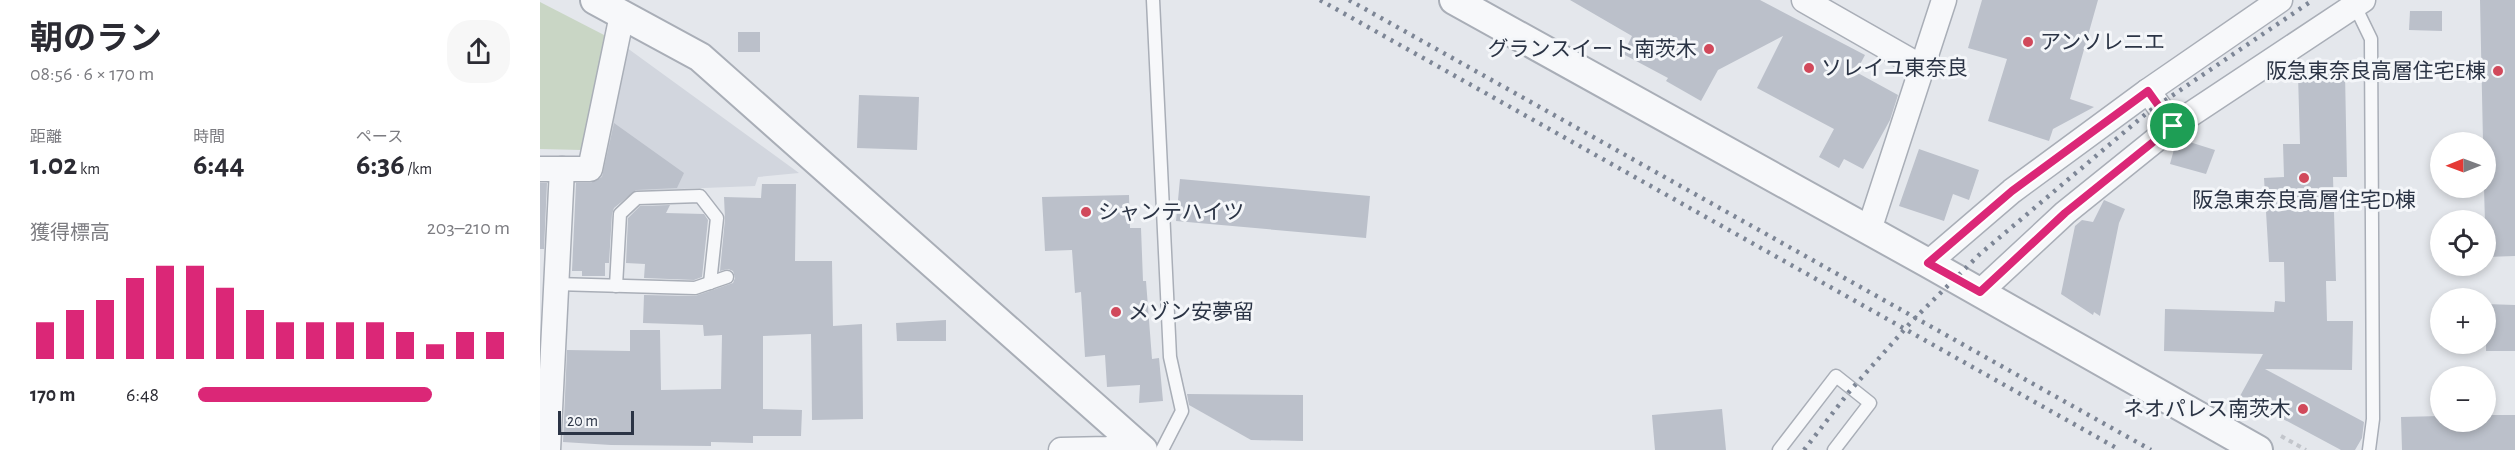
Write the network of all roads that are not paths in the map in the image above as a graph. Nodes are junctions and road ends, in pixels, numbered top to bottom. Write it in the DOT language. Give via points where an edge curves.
graph roads {
  1 [pos="595,0"];
  2 [pos="1153,0"];
  3 [pos="1454,0"];
  4 [pos="1804,0"];
  5 [pos="1944,0"];
  6 [pos="2280,0"];
  7 [pos="2359,3"];
  8 [pos="622,15"];
  9 [pos="1923,68"];
  10 [pos="2148,91"];
  11 [pos="2173,126"];
  12 [pos="551,169"];
  13 [pos="1869,230"];
  14 [pos="1928,263"];
  15 [pos="727,277"];
  16 [pos="710,283"];
  17 [pos="556,284"];
  18 [pos="616,286"];
  19 [pos="1980,292"];
  20 [pos="1138,446"];
  21 [pos="548,450"];
  22 [pos="1061,450"];
  23 [pos="1162,450"];
  24 [pos="1779,450"];
  25 [pos="1834,450"];
  26 [pos="2258,450"];
  27 [pos="2369,450"];
  1 -- 8 [label="street"];
  2 -- 23 [label="lane" via="1170,357 1182,411"];
  3 -- 13 [label="street"];
  4 -- 9 [label="street"];
  5 -- 9 [label="street"];
  6 -- 10 [label="street"];
  7 -- 11 [label="street"];
  7 -- 27 [label="lane" via="2371,39 2373,419"];
  8 -- 12 [label="street" via="590,169"];
  8 -- 20 [label="street" via="700,57"];
  9 -- 13 [label="street"];
  10 -- 11 [label="street"];
  10 -- 14 [label="street" via="2012,191"];
  11 -- 19 [label="street" via="2065,213"];
  12 -- 17 [label="street"];
  13 -- 14 [label="street"];
  14 -- 19 [label="street"];
  15 -- 16 [label="lane"];
  16 -- 18 [label="lane" via="695,288"];
  16 -- 18 [label="lane" via="717,218 700,196 637,198 620,214"];
  17 -- 18 [label="lane"];
  17 -- 21 [label="street"];
  19 -- 26 [label="street"];
  20 -- 22 [label="street"];
  24 -- 25 [label="lane" via="1836,376 1870,403"];
}
